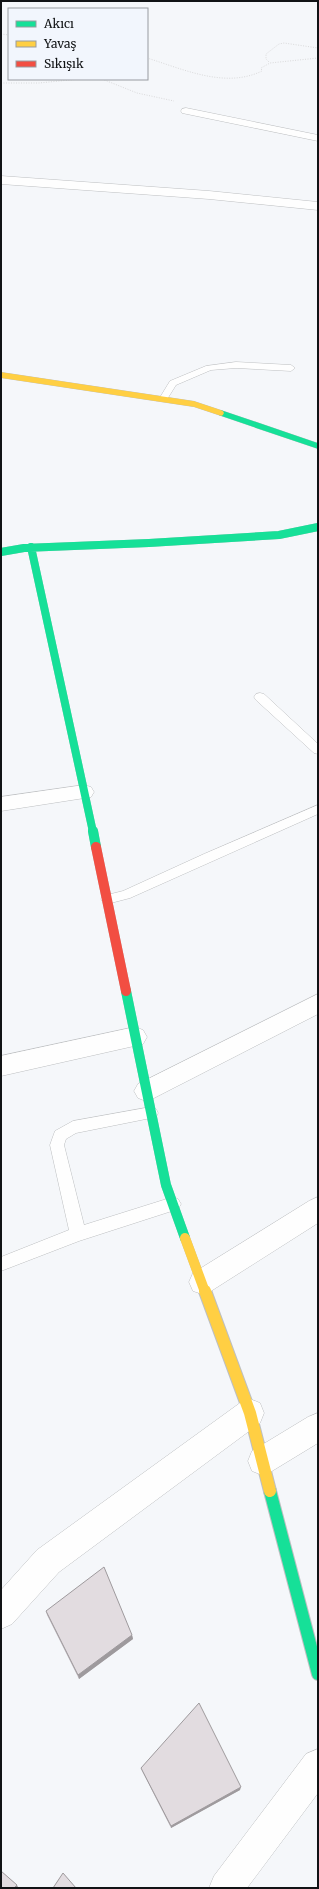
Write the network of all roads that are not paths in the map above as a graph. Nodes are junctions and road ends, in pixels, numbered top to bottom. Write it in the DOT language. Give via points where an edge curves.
graph roads {
  1 [pos="186,112"];
  2 [pos="318,138"];
  3 [pos="1,180"];
  4 [pos="318,206"];
  5 [pos="291,368"];
  6 [pos="1,375"];
  7 [pos="163,399"];
  8 [pos="318,446"];
  9 [pos="318,527"];
  10 [pos="31,548"];
  11 [pos="1,552"];
  12 [pos="260,697"];
  13 [pos="318,750"];
  14 [pos="84,792"];
  15 [pos="1,804"];
  16 [pos="318,809"];
  17 [pos="107,899"];
  18 [pos="318,1002"];
  19 [pos="135,1036"];
  20 [pos="1,1066"];
  21 [pos="146,1091"];
  22 [pos="151,1113"];
  23 [pos="173,1204"];
  24 [pos="318,1209"];
  25 [pos="78,1234"];
  26 [pos="1,1264"];
  27 [pos="202,1282"];
  28 [pos="250,1413"];
  29 [pos="318,1427"];
  30 [pos="262,1461"];
  31 [pos="1,1614"];
  32 [pos="318,1674"];
  33 [pos="318,1766"];
  34 [pos="226,1888"];
  1 -- 2 [label="street"];
  3 -- 4 [label="street" via="209,195"];
  5 -- 7 [label="lane" via="236,365 209,368 173,383"];
  6 -- 7 [label="street"];
  7 -- 8 [label="street" via="194,404"];
  9 -- 10 [label="street" via="279,535"];
  10 -- 11 [label="street"];
  10 -- 14 [label="street"];
  12 -- 13 [label="lane"];
  14 -- 15 [label="street"];
  14 -- 17 [label="street"];
  16 -- 17 [label="lane" via="126,895"];
  17 -- 19 [label="street"];
  18 -- 21 [label="street"];
  19 -- 20 [label="street"];
  19 -- 21 [label="street"];
  21 -- 22 [label="street"];
  22 -- 23 [label="street" via="166,1185"];
  22 -- 25 [label="lane" via="73,1127 60,1135 57,1145"];
  23 -- 25 [label="lane"];
  23 -- 27 [label="street"];
  24 -- 27 [label="street"];
  25 -- 26 [label="lane"];
  27 -- 28 [label="street"];
  28 -- 30 [label="street"];
  28 -- 31 [label="street" via="48,1561"];
  29 -- 30 [label="street"];
  30 -- 32 [label="street"];
  33 -- 34 [label="street"];
}
